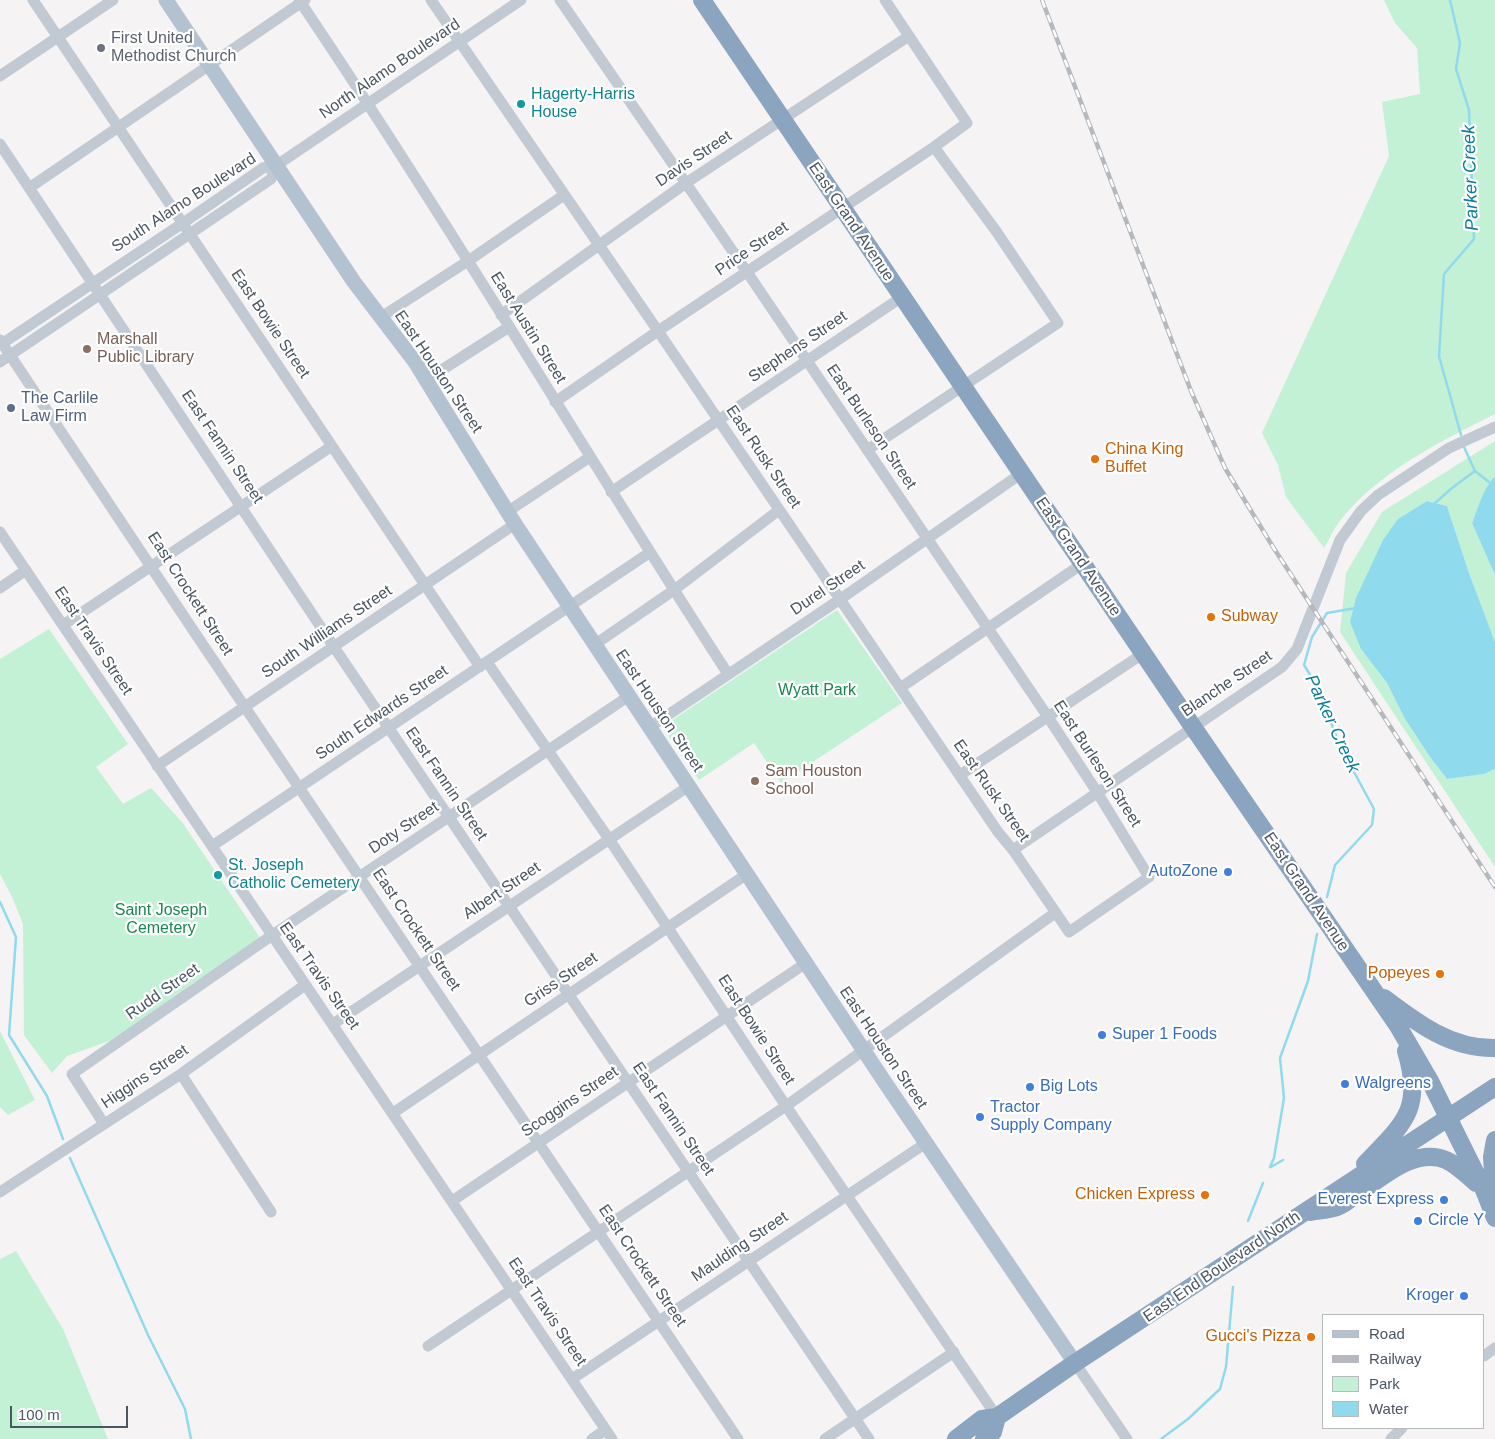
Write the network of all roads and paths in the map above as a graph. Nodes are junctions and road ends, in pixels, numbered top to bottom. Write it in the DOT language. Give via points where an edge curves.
graph roads {
  1 [pos="33,0"];
  2 [pos="113,0"];
  3 [pos="166,0"];
  4 [pos="431,0"];
  5 [pos="521,0"];
  6 [pos="560,0"];
  7 [pos="702,0"];
  8 [pos="886,0"];
  9 [pos="302,1"];
  10 [pos="909,36"];
  11 [pos="58,37"];
  12 [pos="459,42"];
  13 [pos="209,65"];
  14 [pos="0,76"];
  15 [pos="368,103"];
  16 [pos="782,120"];
  17 [pos="118,127"];
  18 [pos="0,144"];
  19 [pos="934,147"];
  20 [pos="277,165"];
  21 [pos="686,183"];
  22 [pos="29,188"];
  23 [pos="564,195"];
  24 [pos="842,208"];
  25 [pos="183,223"];
  26 [pos="190,234"];
  27 [pos="598,244"];
  28 [pos="468,261"];
  29 [pos="747,272"];
  30 [pos="93,283"];
  31 [pos="101,294"];
  32 [pos="902,297"];
  33 [pos="501,315"];
  34 [pos="381,317"];
  35 [pos="509,327"];
  36 [pos="658,331"];
  37 [pos="1,342"];
  38 [pos="10,355"];
  39 [pos="806,361"];
  40 [pos="0,362"];
  41 [pos="426,380"];
  42 [pos="963,386"];
  43 [pos="555,402"];
  44 [pos="718,420"];
  45 [pos="1495,427"];
  46 [pos="332,446"];
  47 [pos="867,450"];
  48 [pos="590,457"];
  49 [pos="1022,473"];
  50 [pos="611,492"];
  51 [pos="241,506"];
  52 [pos="779,510"];
  53 [pos="511,518"];
  54 [pos="0,532"];
  55 [pos="928,540"];
  56 [pos="650,553"];
  57 [pos="1082,564"];
  58 [pos="152,566"];
  59 [pos="26,570"];
  60 [pos="425,585"];
  61 [pos="0,588"];
  62 [pos="674,590"];
  63 [pos="839,600"];
  64 [pos="570,607"];
  65 [pos="63,625"];
  66 [pos="987,629"];
  67 [pos="594,645"];
  68 [pos="334,647"];
  69 [pos="1144,653"];
  70 [pos="483,664"];
  71 [pos="728,674"];
  72 [pos="900,688"];
  73 [pos="629,696"];
  74 [pos="245,707"];
  75 [pos="1048,717"];
  76 [pos="650,727"];
  77 [pos="1193,727"];
  78 [pos="389,728"];
  79 [pos="548,750"];
  80 [pos="158,766"];
  81 [pos="960,776"];
  82 [pos="689,786"];
  83 [pos="300,787"];
  84 [pos="1098,792"];
  85 [pos="449,817"];
  86 [pos="609,839"];
  87 [pos="212,846"];
  88 [pos="1013,850"];
  89 [pos="747,874"];
  90 [pos="360,876"];
  91 [pos="509,906"];
  92 [pos="1055,912"];
  93 [pos="668,927"];
  94 [pos="1069,932"];
  95 [pos="271,936"];
  96 [pos="806,963"];
  97 [pos="420,966"];
  98 [pos="306,985"];
  99 [pos="1373,989"];
  100 [pos="569,994"];
  101 [pos="727,1016"];
  102 [pos="333,1024"];
  103 [pos="1398,1026"];
  104 [pos="1495,1048"];
  105 [pos="863,1050"];
  106 [pos="480,1054"];
  107 [pos="181,1074"];
  108 [pos="628,1083"];
  109 [pos="1495,1087"];
  110 [pos="786,1106"];
  111 [pos="393,1113"];
  112 [pos="1448,1118"];
  113 [pos="104,1124"];
  114 [pos="1495,1140"];
  115 [pos="540,1143"];
  116 [pos="926,1143"];
  117 [pos="689,1172"];
  118 [pos="1342,1188"];
  119 [pos="0,1192"];
  120 [pos="846,1196"];
  121 [pos="1489,1196"];
  122 [pos="452,1202"];
  123 [pos="270,1212"];
  124 [pos="1303,1213"];
  125 [pos="1495,1218"];
  126 [pos="599,1232"];
  127 [pos="749,1261"];
  128 [pos="512,1290"];
  129 [pos="659,1321"];
  130 [pos="428,1346"];
  131 [pos="954,1352"];
  132 [pos="1075,1363"];
  133 [pos="572,1379"];
  134 [pos="997,1417"];
  135 [pos="855,1419"];
  136 [pos="1401,1429"];
  137 [pos="609,1434"];
  138 [pos="592,1439"];
  139 [pos="738,1439"];
  140 [pos="825,1439"];
  141 [pos="869,1439"];
  142 [pos="956,1439"];
  143 [pos="984,1439"];
  144 [pos="1127,1439"];
  145 [pos="1391,1439"];
  1 -- 11 [label="street, East Bowie Street"];
  2 -- 11 [label="street"];
  3 -- 13 [label="main road, East Houston Street"];
  4 -- 12 [label="street, East Rusk Street"];
  5 -- 12 [label="street, North Alamo Boulevard"];
  6 -- 21 [label="street, East Burleson Street"];
  7 -- 16 [label="highway, East Grand Avenue"];
  8 -- 10 [label="street"];
  9 -- 13 [label="street"];
  9 -- 15 [label="street, East Austin Street"];
  10 -- 16 [label="street, Davis Street"];
  10 -- 19 [label="street, Price Street" via="967,123"];
  11 -- 14 [label="street"];
  11 -- 17 [label="street, East Bowie Street"];
  12 -- 15 [label="street, North Alamo Boulevard"];
  12 -- 23 [label="street, East Rusk Street"];
  13 -- 17 [label="street"];
  13 -- 20 [label="main road, East Houston Street"];
  15 -- 20 [label="street, North Alamo Boulevard"];
  15 -- 28 [label="street, East Austin Street"];
  16 -- 21 [label="street, Davis Street"];
  16 -- 24 [label="highway, East Grand Avenue"];
  17 -- 22 [label="street"];
  17 -- 25 [label="street, East Bowie Street"];
  18 -- 22 [label="street, East Fannin Street"];
  19 -- 24 [label="street, Price Street"];
  19 -- 42 [label="street" via="1058,323"];
  20 -- 25 [label="street, South Alamo Boulevard" via="263,168"];
  20 -- 26 [label="street, South Alamo Boulevard" via="270,179"];
  20 -- 34 [label="main road, East Houston Street" via="354,282"];
  21 -- 27 [label="street, Davis Street"];
  21 -- 29 [label="street, East Burleson Street"];
  22 -- 30 [label="street, East Fannin Street"];
  23 -- 27 [label="street, East Rusk Street"];
  23 -- 28 [label="street"];
  24 -- 29 [label="street, Price Street"];
  24 -- 32 [label="highway, East Grand Avenue"];
  25 -- 26 [label="street, East Bowie Street"];
  25 -- 30 [label="street, South Alamo Boulevard"];
  26 -- 31 [label="street, South Alamo Boulevard"];
  26 -- 46 [label="street, East Bowie Street"];
  27 -- 33 [label="street, Davis Street" via="590,253"];
  27 -- 36 [label="street, East Rusk Street"];
  28 -- 33 [label="street, East Austin Street"];
  28 -- 34 [label="street"];
  29 -- 36 [label="street, Price Street"];
  29 -- 39 [label="street, East Burleson Street"];
  30 -- 31 [label="street, East Fannin Street"];
  30 -- 37 [label="street, South Alamo Boulevard"];
  31 -- 38 [label="street, South Alamo Boulevard"];
  31 -- 51 [label="street, East Fannin Street"];
  32 -- 39 [label="street, Stephens Street"];
  32 -- 42 [label="highway, East Grand Avenue"];
  33 -- 35 [label="street, East Austin Street"];
  34 -- 41 [label="main road, East Houston Street"];
  35 -- 41 [label="street"];
  35 -- 43 [label="street, East Austin Street"];
  36 -- 43 [label="street, Price Street"];
  36 -- 44 [label="street, East Rusk Street"];
  37 -- 38 [label="street, East Crockett Street"];
  38 -- 40 [label="street, South Alamo Boulevard"];
  38 -- 58 [label="street, East Crockett Street"];
  39 -- 44 [label="street, Stephens Street"];
  39 -- 47 [label="street, East Burleson Street"];
  41 -- 53 [label="main road, East Houston Street"];
  42 -- 47 [label="street"];
  42 -- 49 [label="highway, East Grand Avenue"];
  43 -- 48 [label="street, East Austin Street"];
  44 -- 50 [label="street, Stephens Street"];
  44 -- 52 [label="street, East Rusk Street"];
  45 -- 77 [label="street, Blanche Street" via="1449,448 1378,495 1361,511 1340,540 1293,655 1282,667"];
  46 -- 51 [label="street"];
  46 -- 60 [label="street, East Bowie Street"];
  47 -- 55 [label="street, East Burleson Street"];
  48 -- 50 [label="street, East Austin Street"];
  48 -- 53 [label="street, South Williams Street"];
  49 -- 55 [label="street, Durel Street"];
  49 -- 57 [label="highway, East Grand Avenue"];
  50 -- 56 [label="street, East Austin Street"];
  51 -- 58 [label="street"];
  51 -- 68 [label="street, East Fannin Street"];
  52 -- 62 [label="street"];
  52 -- 63 [label="street, East Rusk Street"];
  53 -- 60 [label="street, South Williams Street"];
  53 -- 64 [label="main road, East Houston Street"];
  54 -- 59 [label="street, East Travis Street"];
  55 -- 63 [label="street, Durel Street"];
  55 -- 66 [label="street, East Burleson Street"];
  56 -- 62 [label="street, East Austin Street"];
  56 -- 64 [label="street, South Edwards Street"];
  57 -- 66 [label="street"];
  57 -- 69 [label="highway, East Grand Avenue"];
  58 -- 65 [label="street"];
  58 -- 74 [label="street, East Crockett Street"];
  59 -- 61 [label="street"];
  59 -- 65 [label="street, East Travis Street"];
  60 -- 68 [label="street, South Williams Street"];
  60 -- 70 [label="street, East Bowie Street"];
  62 -- 67 [label="street"];
  62 -- 71 [label="street, East Austin Street"];
  63 -- 71 [label="street, Durel Street"];
  63 -- 72 [label="street, East Rusk Street"];
  64 -- 67 [label="main road, East Houston Street"];
  64 -- 70 [label="street, South Edwards Street"];
  65 -- 80 [label="street, East Travis Street"];
  66 -- 72 [label="street"];
  66 -- 75 [label="street, East Burleson Street"];
  67 -- 73 [label="main road, East Houston Street"];
  68 -- 74 [label="street, South Williams Street"];
  68 -- 78 [label="street, East Fannin Street"];
  69 -- 75 [label="street"];
  69 -- 77 [label="highway, East Grand Avenue"];
  70 -- 78 [label="street, South Edwards Street"];
  70 -- 79 [label="street, East Bowie Street"];
  71 -- 76 [label="street, Durel Street"];
  72 -- 81 [label="street, East Rusk Street"];
  73 -- 76 [label="main road, East Houston Street"];
  73 -- 79 [label="street, Doty Street"];
  74 -- 80 [label="street, South Williams Street"];
  74 -- 83 [label="street, East Crockett Street"];
  75 -- 81 [label="street"];
  75 -- 84 [label="street, East Burleson Street"];
  76 -- 82 [label="main road, East Houston Street"];
  77 -- 84 [label="street, Blanche Street"];
  77 -- 99 [label="highway, East Grand Avenue"];
  78 -- 83 [label="street, South Edwards Street"];
  78 -- 85 [label="street, East Fannin Street"];
  79 -- 85 [label="street, Doty Street"];
  79 -- 86 [label="street, East Bowie Street"];
  80 -- 87 [label="street, East Travis Street"];
  81 -- 88 [label="street, East Rusk Street"];
  82 -- 86 [label="street, Albert Street"];
  82 -- 89 [label="main road, East Houston Street"];
  83 -- 87 [label="street, South Edwards Street"];
  83 -- 90 [label="street, East Crockett Street"];
  84 -- 88 [label="street, Blanche Street"];
  84 -- 94 [label="street, East Burleson Street" via="1149,876"];
  85 -- 90 [label="street, Doty Street"];
  85 -- 91 [label="street, East Fannin Street"];
  86 -- 91 [label="street, Albert Street"];
  86 -- 93 [label="street, East Bowie Street"];
  87 -- 95 [label="street, East Travis Street"];
  88 -- 92 [label="street, East Rusk Street"];
  89 -- 93 [label="street, Griss Street"];
  89 -- 96 [label="main road, East Houston Street"];
  90 -- 95 [label="street, Doty Street"];
  90 -- 97 [label="street, East Crockett Street"];
  91 -- 97 [label="street, Albert Street"];
  91 -- 100 [label="street, East Fannin Street"];
  92 -- 94 [label="street, East Rusk Street"];
  92 -- 105 [label="street"];
  93 -- 100 [label="street, Griss Street"];
  93 -- 101 [label="street, East Bowie Street"];
  95 -- 98 [label="street, East Travis Street"];
  95 -- 113 [label="street, Rudd Street" via="72,1074"];
  96 -- 101 [label="street, Scoggins Street"];
  96 -- 105 [label="main road, East Houston Street"];
  97 -- 102 [label="street, Albert Street"];
  97 -- 106 [label="street, East Crockett Street"];
  98 -- 102 [label="street, East Travis Street"];
  98 -- 107 [label="street, Higgins Street"];
  99 -- 103 [label="highway, East Grand Avenue"];
  99 -- 104 [label="highway" via="1417,1022 1442,1036 1472,1046"];
  100 -- 106 [label="street, Griss Street"];
  100 -- 108 [label="street, East Fannin Street"];
  101 -- 108 [label="street, Scoggins Street"];
  101 -- 110 [label="street, East Bowie Street"];
  102 -- 111 [label="street, East Travis Street"];
  103 -- 112 [label="highway, East Grand Avenue"];
  103 -- 118 [label="highway" via="1412,1078 1413,1095 1409,1110 1398,1129"];
  105 -- 110 [label="street"];
  105 -- 116 [label="main road, East Houston Street"];
  106 -- 111 [label="street, Griss Street"];
  106 -- 115 [label="street, East Crockett Street"];
  107 -- 113 [label="street, Higgins Street"];
  107 -- 123 [label="street"];
  108 -- 115 [label="street, Scoggins Street"];
  108 -- 117 [label="street, East Fannin Street"];
  109 -- 112 [label="highway, East End Boulevard North"];
  110 -- 117 [label="street"];
  110 -- 120 [label="street, East Bowie Street"];
  111 -- 122 [label="street, East Travis Street"];
  112 -- 118 [label="highway, East End Boulevard North"];
  112 -- 121 [label="highway, East Grand Avenue"];
  113 -- 119 [label="street, Higgins Street"];
  114 -- 121 [label="highway"];
  115 -- 122 [label="street, Scoggins Street"];
  115 -- 126 [label="street, East Crockett Street"];
  116 -- 120 [label="street, Maulding Street"];
  116 -- 132 [label="main road, East Houston Street"];
  117 -- 126 [label="street"];
  117 -- 127 [label="street, East Fannin Street"];
  118 -- 124 [label="highway, East End Boulevard North"];
  120 -- 127 [label="street, Maulding Street"];
  120 -- 131 [label="street, East Bowie Street"];
  121 -- 124 [label="highway" via="1447,1160 1422,1158 1395,1169 1337,1207"];
  121 -- 125 [label="highway"];
  122 -- 128 [label="street, East Travis Street"];
  124 -- 132 [label="highway, East End Boulevard North"];
  126 -- 128 [label="street"];
  126 -- 129 [label="street, East Crockett Street"];
  127 -- 129 [label="street, Maulding Street"];
  127 -- 135 [label="street, East Fannin Street"];
  128 -- 130 [label="street"];
  128 -- 133 [label="street, East Travis Street"];
  129 -- 133 [label="street, Maulding Street"];
  129 -- 139 [label="street, East Crockett Street"];
  131 -- 134 [label="street, East Bowie Street"];
  131 -- 135 [label="street"];
  132 -- 134 [label="highway, East End Boulevard North"];
  132 -- 144 [label="street, East Houston Street"];
  133 -- 137 [label="street, East Travis Street"];
  134 -- 142 [label="highway" via="982,1419"];
  134 -- 143 [label="highway" via="993,1432"];
  135 -- 140 [label="street"];
  135 -- 141 [label="street, East Fannin Street"];
  136 -- 145 [label="street"];
  137 -- 138 [label="street"];
}
